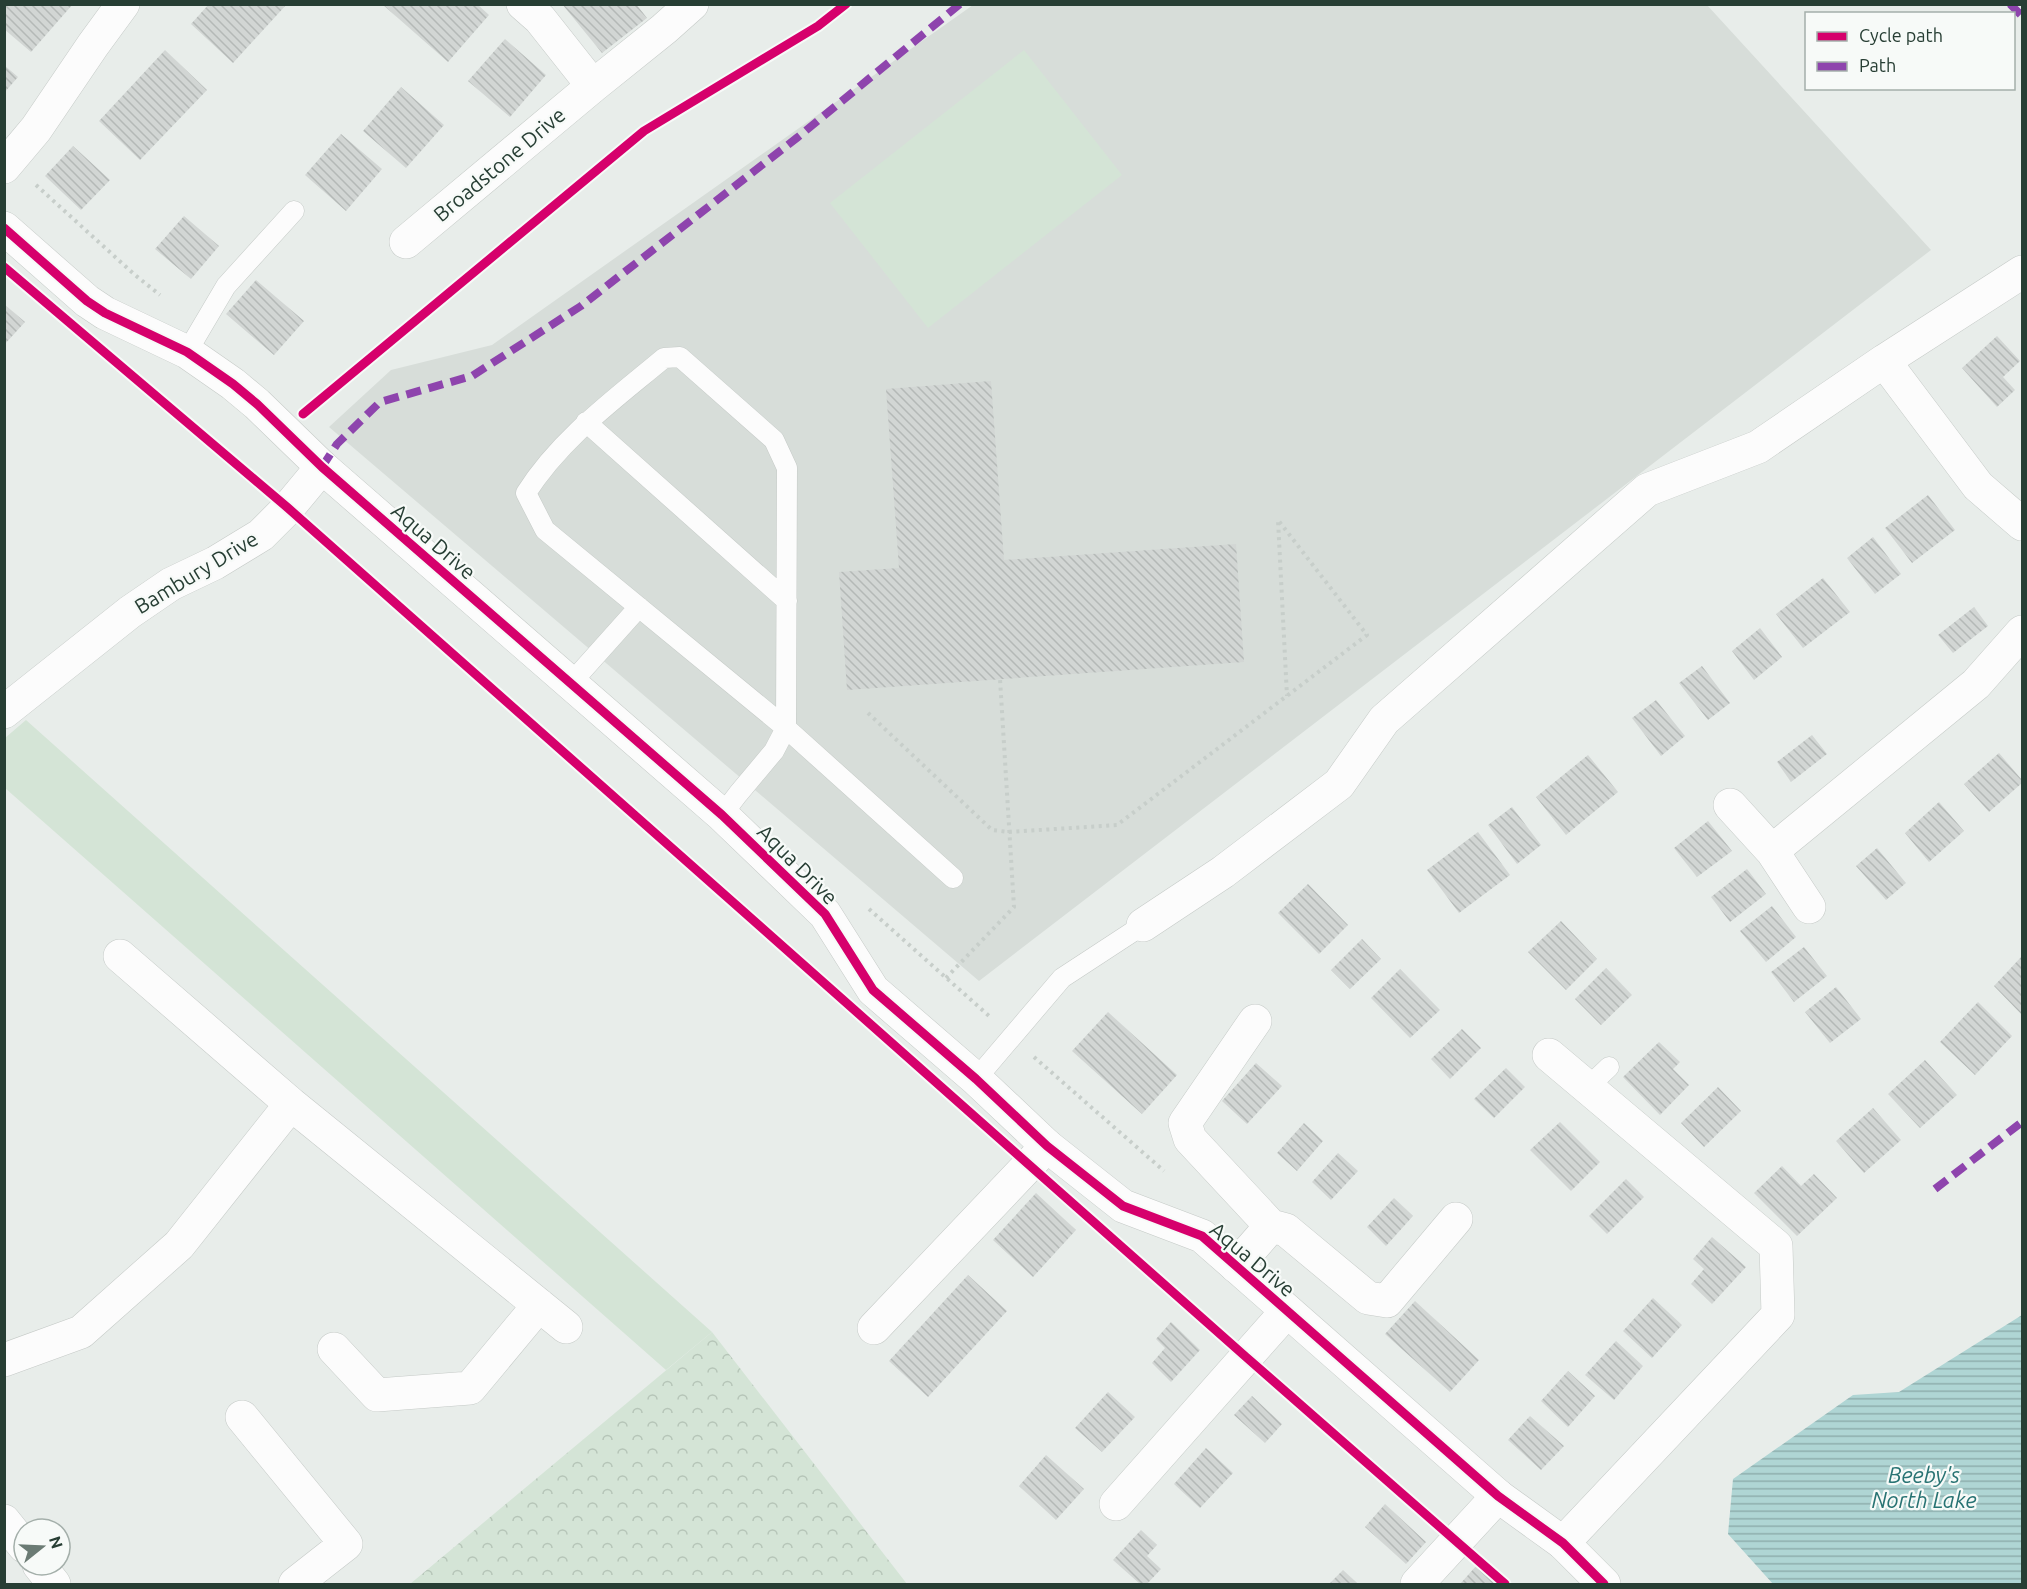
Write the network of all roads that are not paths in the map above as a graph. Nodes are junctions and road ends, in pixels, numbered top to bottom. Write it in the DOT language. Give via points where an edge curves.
graph roads {
  1 [pos="123,4"];
  2 [pos="523,4"];
  3 [pos="692,4"];
  4 [pos="593,86"];
  5 [pos="4,167"];
  6 [pos="294,212"];
  7 [pos="4,228"];
  8 [pos="405,242"];
  9 [pos="2022,272"];
  10 [pos="188,351"];
  11 [pos="1884,361"];
  12 [pos="586,422"];
  13 [pos="322,467"];
  14 [pos="2022,524"];
  15 [pos="787,601"];
  16 [pos="639,607"];
  17 [pos="2022,632"];
  18 [pos="571,683"];
  19 [pos="4,712"];
  20 [pos="786,728"];
  21 [pos="1730,805"];
  22 [pos="722,815"];
  23 [pos="1772,851"];
  24 [pos="953,878"];
  25 [pos="1809,907"];
  26 [pos="1143,925"];
  27 [pos="120,956"];
  28 [pos="1255,1021"];
  29 [pos="1549,1055"];
  30 [pos="976,1079"];
  31 [pos="291,1104"];
  32 [pos="1047,1146"];
  33 [pos="1456,1219"];
  34 [pos="1271,1226"];
  35 [pos="1236,1266"];
  36 [pos="539,1305"];
  37 [pos="1287,1311"];
  38 [pos="566,1327"];
  39 [pos="874,1328"];
  40 [pos="334,1349"];
  41 [pos="4,1360"];
  42 [pos="242,1417"];
  43 [pos="1498,1496"];
  44 [pos="1116,1504"];
  45 [pos="1563,1543"];
  46 [pos="296,1584"];
  47 [pos="1417,1584"];
  48 [pos="1604,1584"];
  1 -- 5 [label="street" via="36,129"];
  2 -- 4 [label="street" via="540,19"];
  3 -- 4 [label="street, Broadstone Drive"];
  4 -- 8 [label="street, Broadstone Drive"];
  6 -- 10 [label="lane" via="226,286"];
  7 -- 10 [label="street, Aqua Drive" via="87,301"];
  9 -- 11 [label="street"];
  10 -- 13 [label="street, Aqua Drive" via="257,404"];
  11 -- 14 [label="street" via="1978,486"];
  11 -- 26 [label="street" via="1758,447 1647,490 1384,720 1339,784 1223,872"];
  12 -- 15 [label="lane"];
  12 -- 15 [label="lane" via="664,358 680,357 774,440 787,468"];
  12 -- 16 [label="lane" via="539,472 525,493 545,530"];
  13 -- 18 [label="street, Aqua Drive"];
  13 -- 19 [label="street, Bambury Drive" via="261,535 171,584 130,612"];
  15 -- 20 [label="lane"];
  16 -- 18 [label="lane"];
  16 -- 20 [label="lane"];
  17 -- 23 [label="street" via="1976,684"];
  18 -- 22 [label="street, Aqua Drive"];
  20 -- 22 [label="lane" via="774,751"];
  20 -- 24 [label="lane"];
  21 -- 23 [label="street"];
  22 -- 30 [label="street, Aqua Drive" via="825,914 873,990"];
  23 -- 25 [label="street"];
  26 -- 30 [label="lane" via="1062,978"];
  27 -- 31 [label="street"];
  28 -- 34 [label="street" via="1185,1123 1190,1139"];
  29 -- 45 [label="street" via="1598,1077 1776,1246 1778,1315"];
  30 -- 32 [label="street, Aqua Drive"];
  31 -- 36 [label="street"];
  31 -- 41 [label="street" via="179,1245 81,1332"];
  32 -- 35 [label="street, Aqua Drive" via="1124,1206 1202,1236"];
  32 -- 39 [label="street"];
  33 -- 34 [label="street" via="1387,1301 1368,1298 1286,1230"];
  34 -- 35 [label="street"];
  35 -- 37 [label="street, Aqua Drive"];
  36 -- 38 [label="street"];
  36 -- 40 [label="street" via="470,1388 377,1395"];
  37 -- 43 [label="street, Aqua Drive"];
  37 -- 44 [label="street"];
  42 -- 46 [label="street" via="346,1544"];
  43 -- 45 [label="street, Aqua Drive"];
  43 -- 47 [label="street"];
  45 -- 48 [label="street, Aqua Drive"];
}
